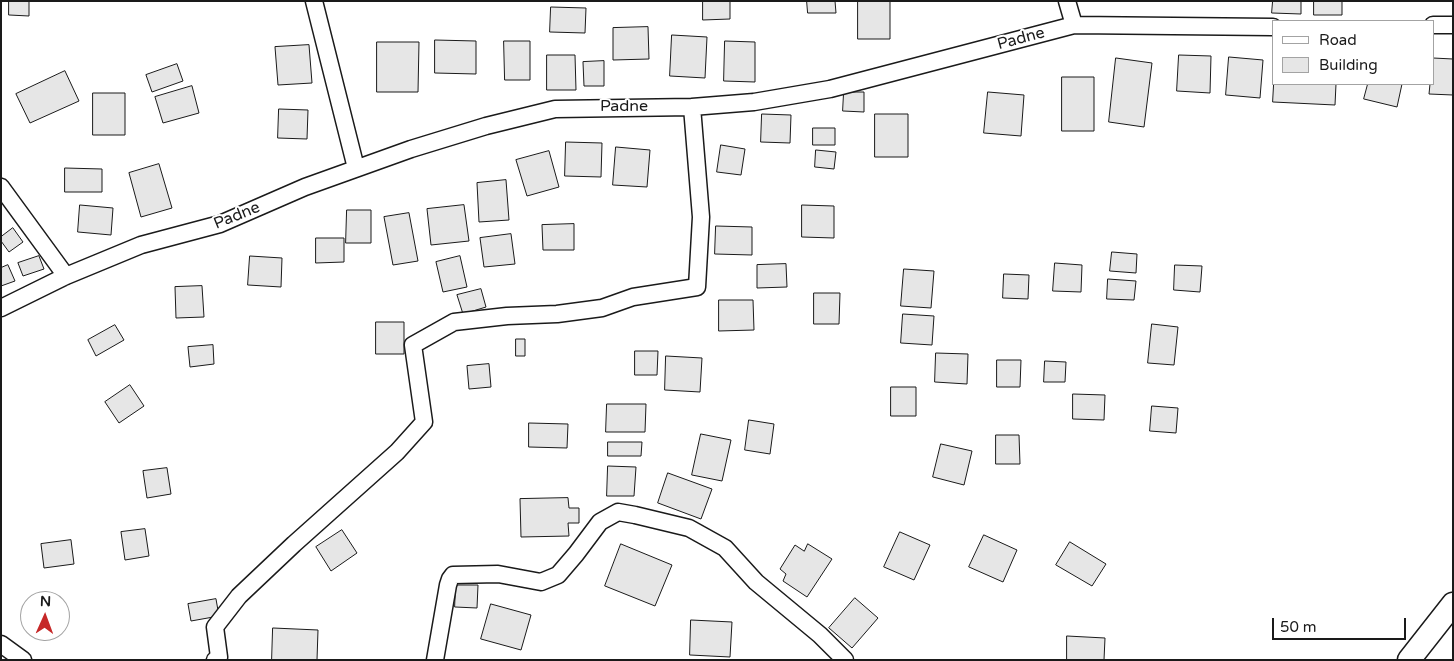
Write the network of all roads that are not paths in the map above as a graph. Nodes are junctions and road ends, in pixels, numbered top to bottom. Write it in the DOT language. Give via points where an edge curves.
graph roads {
  1 [pos="314,1"];
  2 [pos="1068,1"];
  3 [pos="1074,25"];
  4 [pos="1434,25"];
  5 [pos="1453,25"];
  6 [pos="1272,27"];
  7 [pos="692,107"];
  8 [pos="356,168"];
  9 [pos="1,187"];
  10 [pos="66,276"];
  11 [pos="1,308"];
  12 [pos="1453,604"];
  13 [pos="1,644"];
  14 [pos="23,660"];
  15 [pos="215,660"];
  16 [pos="435,660"];
  17 [pos="845,660"];
  18 [pos="1409,660"];
  1 -- 8 [label="street"];
  2 -- 3 [label="street"];
  3 -- 6 [label="street, Padne"];
  3 -- 7 [label="street, Padne" via="830,89 754,102"];
  4 -- 5 [label="street"];
  7 -- 8 [label="street, Padne" via="555,109 486,126"];
  7 -- 15 [label="street" via="701,217 697,287 633,297 602,308 454,322 414,345 424,422 397,452 239,596 215,627 219,657"];
  8 -- 10 [label="street, Padne" via="220,224 141,245"];
  9 -- 10 [label="street"];
  10 -- 11 [label="street, Padne"];
  12 -- 18 [label="main road"];
  13 -- 14 [label="street"];
  16 -- 17 [label="street" via="448,585 453,575 498,574 541,582 558,575 600,522 618,512 689,528 725,548 756,582"];
}
